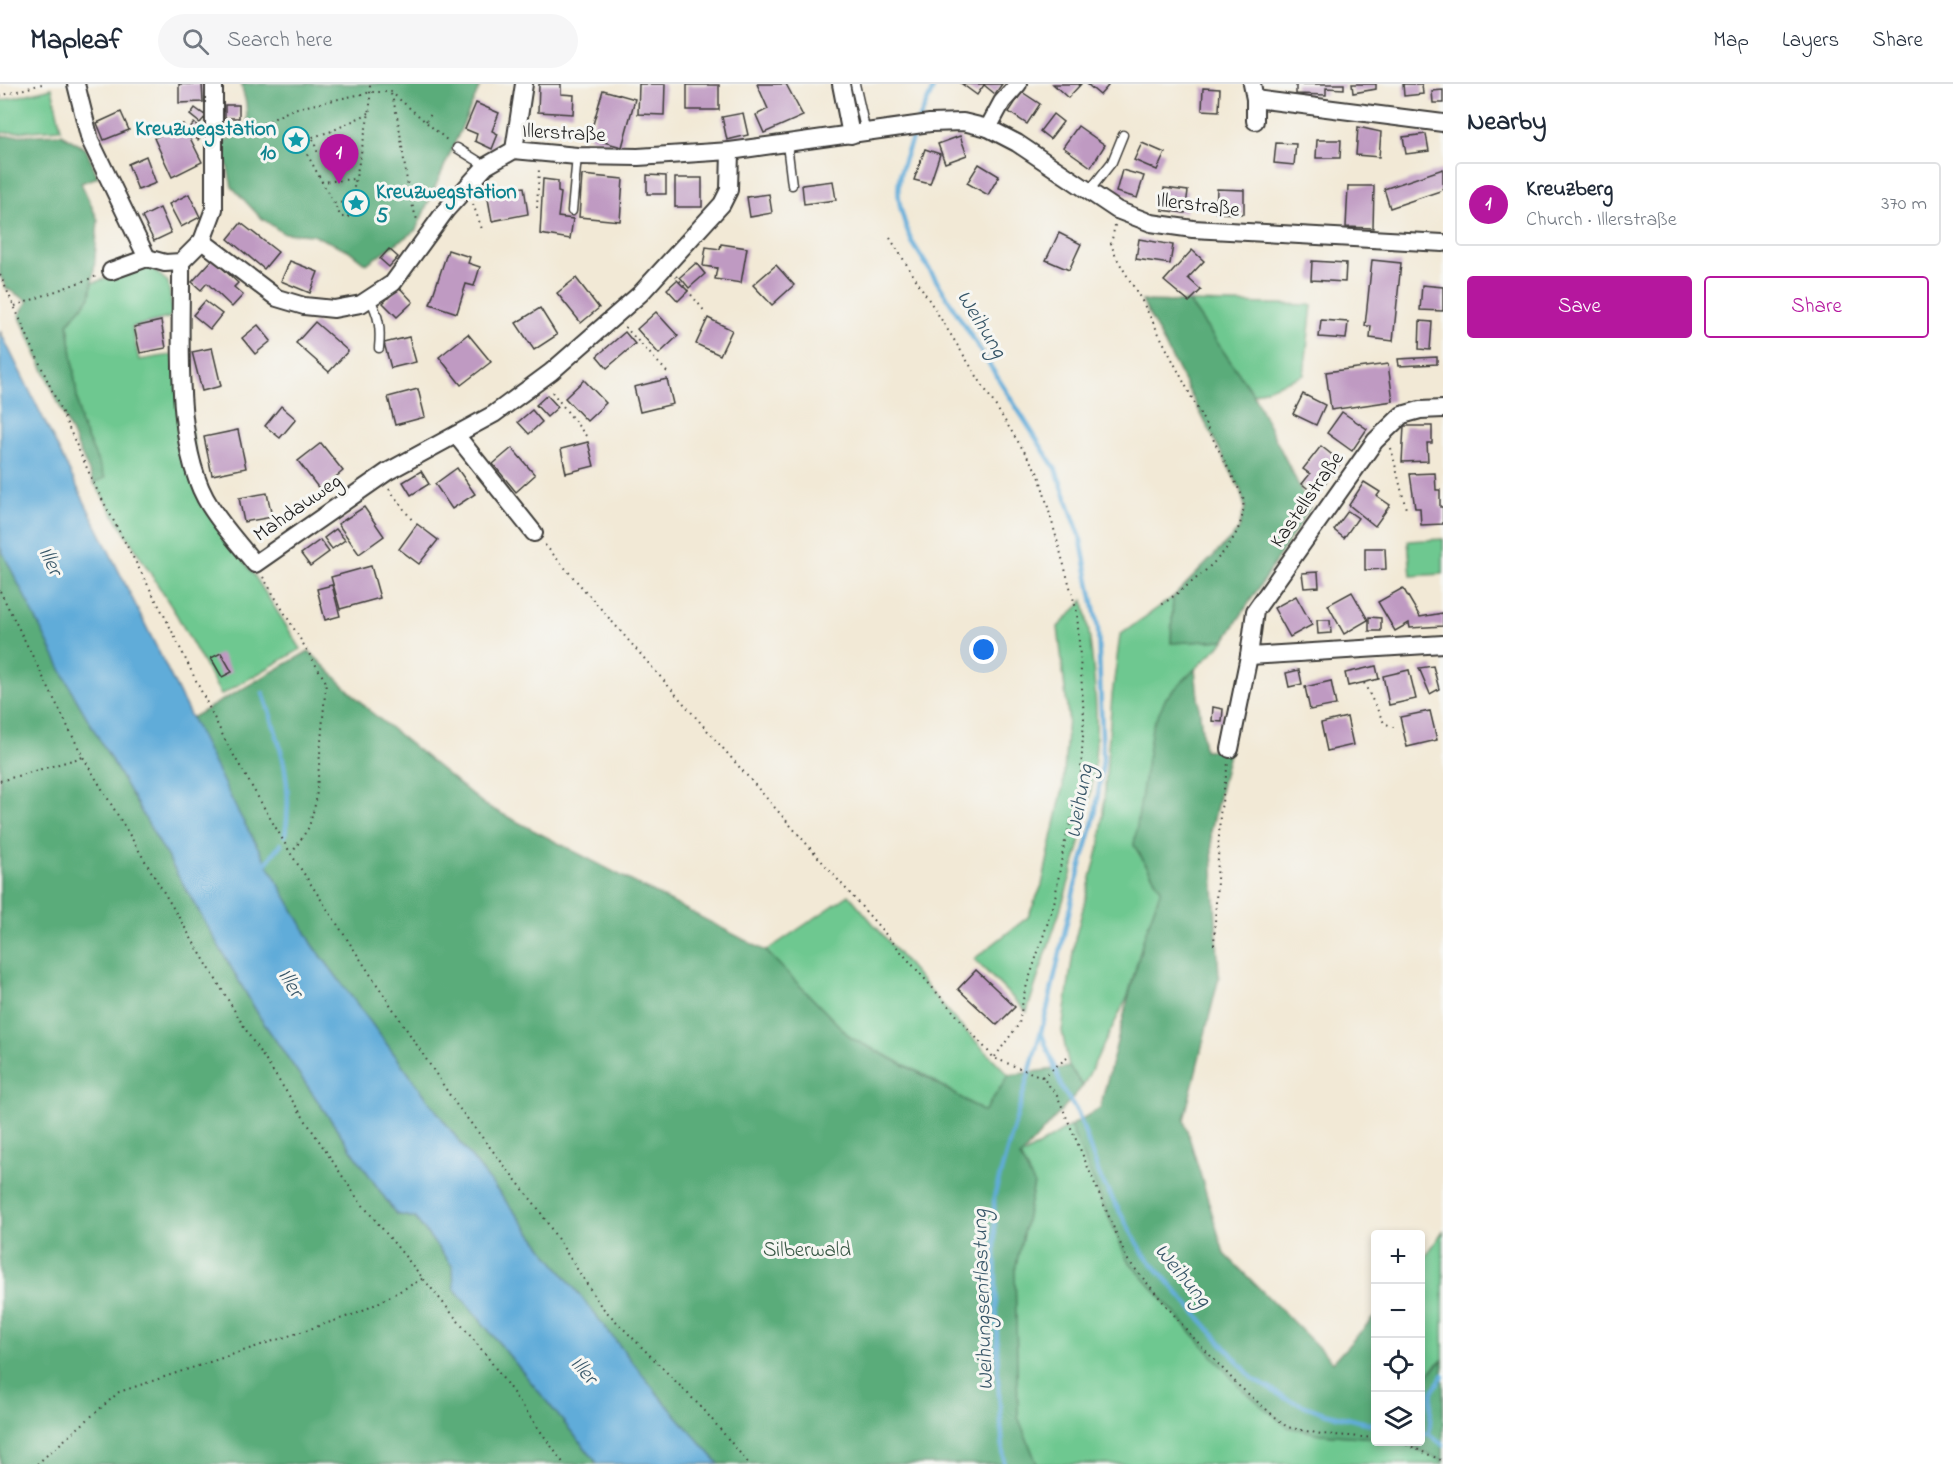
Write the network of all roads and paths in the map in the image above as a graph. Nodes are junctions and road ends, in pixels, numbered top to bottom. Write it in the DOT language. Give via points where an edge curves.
graph roads {
  1 [pos="42,84"];
  2 [pos="76,84"];
  3 [pos="214,84"];
  4 [pos="370,84"];
  5 [pos="524,84"];
  6 [pos="841,84"];
  7 [pos="855,84"];
  8 [pos="1018,84"];
  9 [pos="1253,91"];
  10 [pos="371,92"];
  11 [pos="391,92"];
  12 [pos="0,96"];
  13 [pos="369,113"];
  14 [pos="432,113"];
  15 [pos="426,121"];
  16 [pos="1255,121"];
  17 [pos="1443,123"];
  18 [pos="988,128"];
  19 [pos="332,131"];
  20 [pos="216,133"];
  21 [pos="858,134"];
  22 [pos="1123,135"];
  23 [pos="313,138"];
  24 [pos="787,144"];
  25 [pos="457,148"];
  26 [pos="514,150"];
  27 [pos="730,151"];
  28 [pos="539,154"];
  29 [pos="577,156"];
  30 [pos="486,166"];
  31 [pos="355,179"];
  32 [pos="321,182"];
  33 [pos="792,185"];
  34 [pos="467,187"];
  35 [pos="1089,192"];
  36 [pos="351,202"];
  37 [pos="334,203"];
  38 [pos="537,208"];
  39 [pos="1117,210"];
  40 [pos="572,211"];
  41 [pos="483,232"];
  42 [pos="890,238"];
  43 [pos="425,239"];
  44 [pos="202,241"];
  45 [pos="1443,243"];
  46 [pos="147,258"];
  47 [pos="181,262"];
  48 [pos="666,265"];
  49 [pos="111,271"];
  50 [pos="0,275"];
  51 [pos="370,299"];
  52 [pos="15,306"];
  53 [pos="706,313"];
  54 [pos="615,316"];
  55 [pos="379,348"];
  56 [pos="668,373"];
  57 [pos="541,379"];
  58 [pos="1443,409"];
  59 [pos="1390,426"];
  60 [pos="456,435"];
  61 [pos="587,437"];
  62 [pos="380,477"];
  63 [pos="1406,509"];
  64 [pos="412,520"];
  65 [pos="534,533"];
  66 [pos="255,564"];
  67 [pos="0,591"];
  68 [pos="1159,607"];
  69 [pos="1443,644"];
  70 [pos="1249,656"];
  71 [pos="1364,683"];
  72 [pos="1396,728"];
  73 [pos="1230,748"];
  74 [pos="83,758"];
  75 [pos="0,782"];
  76 [pos="291,854"];
  77 [pos="1214,945"];
  78 [pos="994,1058"];
  79 [pos="1067,1058"];
  80 [pos="1042,1077"];
  81 [pos="424,1278"];
  82 [pos="1371,1438"];
  83 [pos="1410,1446"];
  84 [pos="1443,1461"];
  85 [pos="37,1464"];
  86 [pos="564,1464"];
  87 [pos="749,1464"];
  1 -- 12 [label="path"];
  2 -- 46 [label="street" via="90,140"];
  3 -- 20 [label="street"];
  4 -- 10 [label="path"];
  5 -- 26 [label="street"];
  6 -- 21 [label="street"];
  7 -- 21 [label="lane"];
  8 -- 18 [label="street" via="1002,102"];
  9 -- 16 [label="street"];
  9 -- 17 [label="street"];
  10 -- 11 [label="path"];
  10 -- 13 [label="path"];
  10 -- 20 [label="path" via="293,108 242,134"];
  11 -- 15 [label="path"];
  11 -- 43 [label="path" via="401,123 412,206"];
  13 -- 19 [label="path"];
  13 -- 31 [label="path"];
  14 -- 15 [label="path"];
  15 -- 25 [label="path"];
  18 -- 21 [label="street, Illerstraße" via="963,122 930,123"];
  18 -- 35 [label="street, Illerstraße"];
  19 -- 23 [label="path"];
  19 -- 23 [label="path" via="336,147 327,152 317,151"];
  20 -- 44 [label="street" via="214,209"];
  21 -- 24 [label="street, Illerstraße"];
  22 -- 35 [label="lane" via="1112,162"];
  23 -- 32 [label="path" via="300,141"];
  24 -- 27 [label="street, Illerstraße"];
  24 -- 33 [label="lane"];
  25 -- 30 [label="lane"];
  26 -- 28 [label="street, Illerstraße"];
  26 -- 30 [label="street, Illerstraße"];
  27 -- 29 [label="street, Illerstraße"];
  27 -- 48 [label="street, Mahdauweg" via="729,190 722,204"];
  28 -- 29 [label="street, Illerstraße"];
  28 -- 38 [label="path"];
  29 -- 40 [label="lane"];
  30 -- 34 [label="street, Illerstraße"];
  31 -- 32 [label="path"];
  31 -- 36 [label="path"];
  32 -- 37 [label="path"];
  34 -- 41 [label="path"];
  34 -- 43 [label="street, Illerstraße"];
  35 -- 39 [label="street, Illerstraße"];
  36 -- 37 [label="path"];
  36 -- 37 [label="path" via="348,217 341,217"];
  39 -- 45 [label="street, Illerstraße" via="1151,223 1193,229"];
  39 -- 68 [label="path" via="1111,244 1116,257 1240,489 1245,507 1238,531 1226,550"];
  42 -- 78 [label="path" via="1039,475 1077,612 1084,718 1080,789 1064,845 1054,904 1024,994 1019,1024"];
  43 -- 51 [label="street, Illerstraße" via="393,283"];
  44 -- 47 [label="street"];
  44 -- 51 [label="street, Illerstraße" via="277,298 334,309"];
  46 -- 47 [label="street"];
  46 -- 49 [label="street"];
  47 -- 66 [label="street, Mahdauweg" via="183,414 193,469 209,505"];
  48 -- 53 [label="path"];
  48 -- 54 [label="street, Mahdauweg"];
  49 -- 52 [label="path"];
  50 -- 52 [label="path"];
  51 -- 55 [label="lane" via="379,316"];
  52 -- 76 [label="path" via="95,486 226,742"];
  54 -- 56 [label="path"];
  54 -- 57 [label="street, Mahdauweg"];
  57 -- 60 [label="street, Mahdauweg" via="494,414"];
  57 -- 61 [label="path"];
  58 -- 59 [label="street, Kastellstraße" via="1420,410 1402,416"];
  59 -- 63 [label="path" via="1392,453"];
  59 -- 70 [label="street, Kastellstraße" via="1375,441 1255,612"];
  60 -- 62 [label="street, Mahdauweg"];
  60 -- 65 [label="street"];
  62 -- 64 [label="path"];
  62 -- 66 [label="street, Mahdauweg"];
  65 -- 78 [label="path"];
  66 -- 76 [label="path" via="326,682 316,801 309,827"];
  67 -- 74 [label="path"];
  69 -- 70 [label="street"];
  70 -- 73 [label="street, Kastellstraße"];
  71 -- 72 [label="path" via="1384,723"];
  73 -- 77 [label="path" via="1220,815"];
  74 -- 75 [label="path"];
  74 -- 81 [label="path" via="252,1040 357,1198"];
  76 -- 87 [label="path" via="455,1103 537,1207 601,1306 704,1410"];
  78 -- 80 [label="path"];
  79 -- 80 [label="path"];
  80 -- 82 [label="path" via="1057,1095 1127,1259 1190,1334 1239,1386 1287,1427"];
  81 -- 85 [label="path" via="361,1312 119,1392"];
  81 -- 86 [label="path" via="486,1355"];
  83 -- 84 [label="path"];
}
